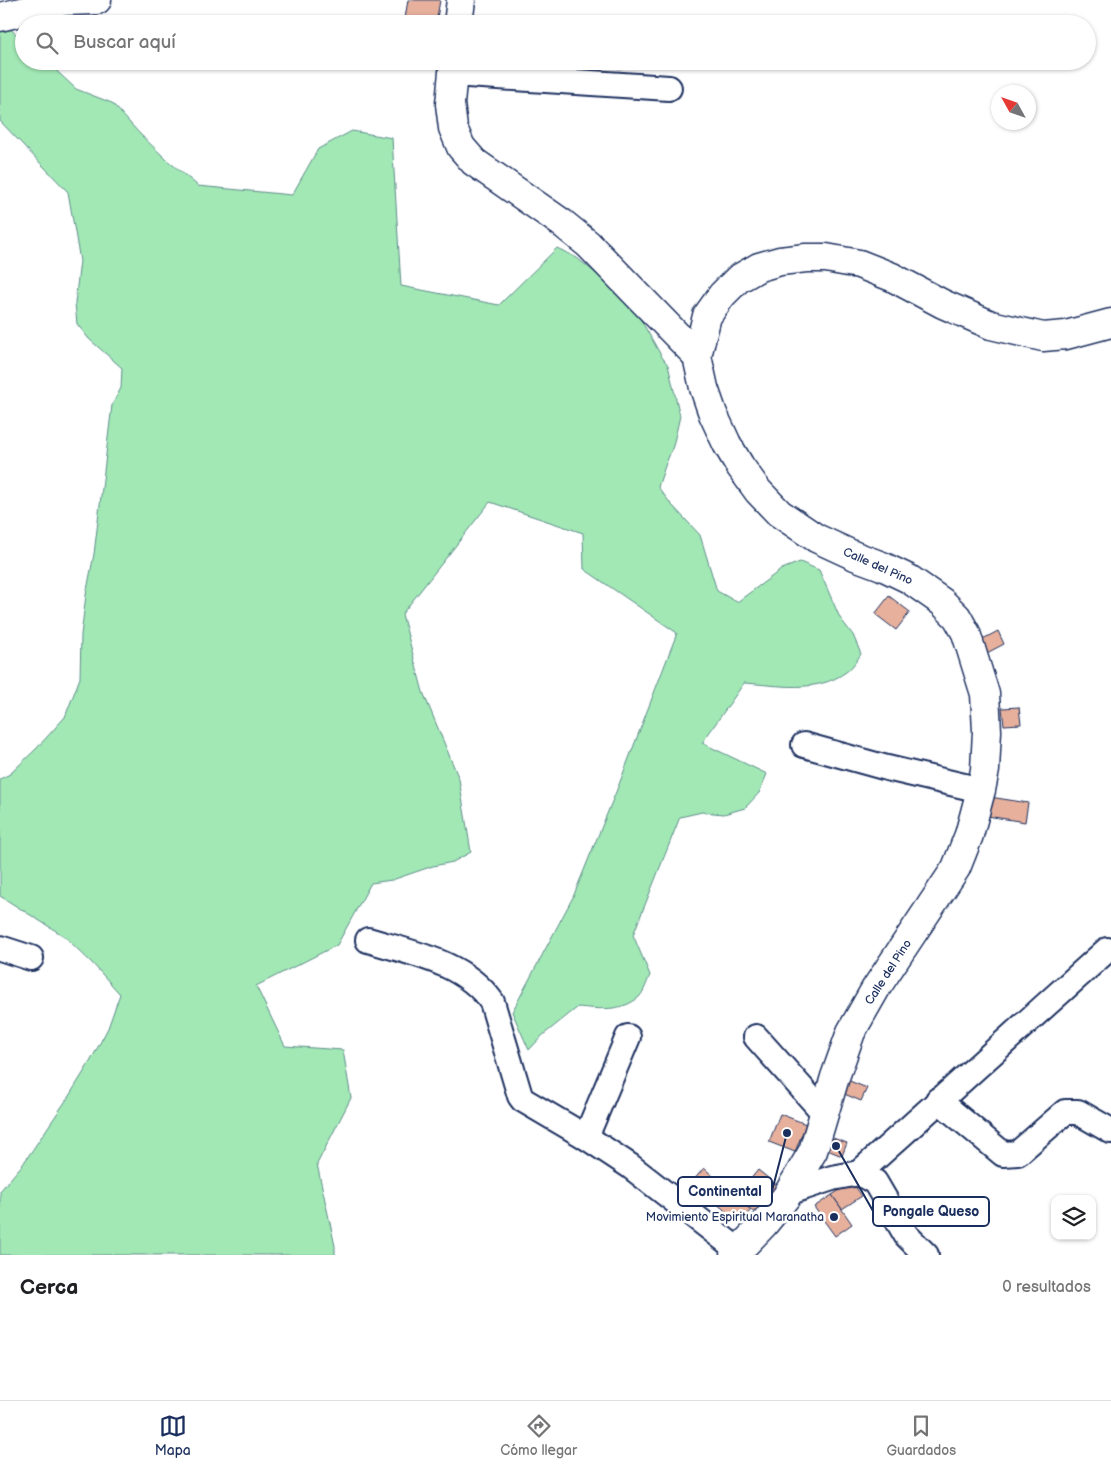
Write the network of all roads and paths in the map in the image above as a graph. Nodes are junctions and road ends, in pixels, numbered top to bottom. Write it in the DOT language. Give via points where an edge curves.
graph roads {
  1 [pos="64,0"];
  2 [pos="97,0"];
  3 [pos="461,0"];
  4 [pos="459,15"];
  5 [pos="0,17"];
  6 [pos="453,70"];
  7 [pos="475,70"];
  8 [pos="669,88"];
  9 [pos="1111,323"];
  10 [pos="697,356"];
  11 [pos="804,745"];
  12 [pos="981,790"];
  13 [pos="368,940"];
  14 [pos="0,948"];
  15 [pos="1108,950"];
  16 [pos="30,958"];
  17 [pos="628,1037"];
  18 [pos="756,1037"];
  19 [pos="938,1100"];
  20 [pos="824,1113"];
  21 [pos="1111,1131"];
  22 [pos="586,1137"];
  23 [pos="859,1172"];
  24 [pos="790,1192"];
  25 [pos="736,1253"];
  26 [pos="926,1255"];
  1 -- 2 [label="main road"];
  1 -- 5 [label="main road"];
  3 -- 4 [label="main road"];
  6 -- 10 [label="main road" via="450,104 453,128 461,147 474,162 588,244"];
  7 -- 8 [label="street"];
  9 -- 10 [label="main road, Calle del Pino" via="1066,335 1044,337 991,325 859,264 806,258 759,267 738,279 707,316"];
  10 -- 12 [label="main road, Calle del Pino" via="704,388 727,444 758,491 779,514 816,538 909,579 957,617 966,634 985,694 987,731"];
  11 -- 12 [label="street"];
  12 -- 20 [label="main road, Calle del Pino" via="969,836 956,868 876,988 851,1032"];
  13 -- 22 [label="street" via="442,963 488,996 520,1096"];
  14 -- 16 [label="street"];
  15 -- 19 [label="street"];
  17 -- 22 [label="street"];
  18 -- 20 [label="street"];
  19 -- 21 [label="street" via="1003,1154 1018,1153 1065,1112 1078,1112"];
  19 -- 23 [label="street"];
  20 -- 24 [label="main road, Calle del Pino" via="813,1151"];
  22 -- 25 [label="street" via="637,1172"];
  23 -- 24 [label="street"];
  23 -- 26 [label="street" via="875,1182 906,1235"];
  24 -- 25 [label="main road, Calle del Pino"];
}
